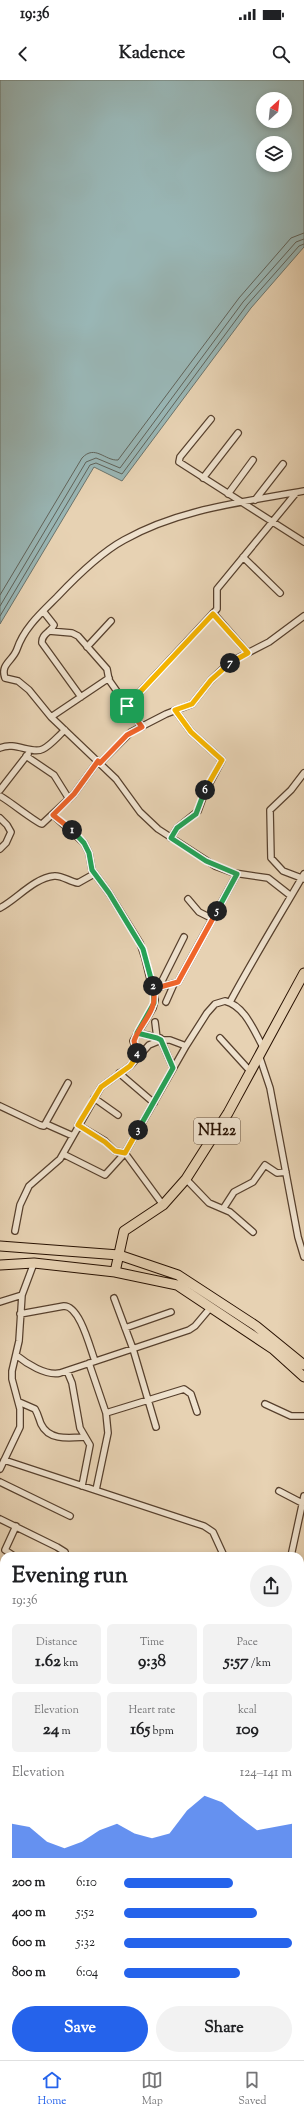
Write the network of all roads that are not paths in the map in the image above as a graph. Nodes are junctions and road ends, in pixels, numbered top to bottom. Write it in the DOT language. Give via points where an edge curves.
graph roads {
  1 [pos="211,419"];
  2 [pos="238,433"];
  3 [pos="253,460"];
  4 [pos="283,464"];
  5 [pos="203,478"];
  6 [pos="304,491"];
  7 [pos="296,493"];
  8 [pos="228,494"];
  9 [pos="255,500"];
  10 [pos="240,502"];
  11 [pos="272,523"];
  12 [pos="304,542"];
  13 [pos="243,557"];
  14 [pos="280,594"];
  15 [pos="43,611"];
  16 [pos="213,614"];
  17 [pos="304,616"];
  18 [pos="111,621"];
  19 [pos="49,631"];
  20 [pos="87,647"];
  21 [pos="248,653"];
  22 [pos="5,678"];
  23 [pos="109,678"];
  24 [pos="0,682"];
  25 [pos="81,697"];
  26 [pos="127,706"];
  27 [pos="175,710"];
  28 [pos="52,718"];
  29 [pos="142,727"];
  30 [pos="65,730"];
  31 [pos="0,748"];
  32 [pos="32,749"];
  33 [pos="26,756"];
  34 [pos="99,762"];
  35 [pos="304,773"];
  36 [pos="0,790"];
  37 [pos="0,796"];
  38 [pos="69,799"];
  39 [pos="53,815"];
  40 [pos="0,818"];
  41 [pos="171,838"];
  42 [pos="0,849"];
  43 [pos="94,874"];
  44 [pos="237,874"];
  45 [pos="303,877"];
  46 [pos="291,896"];
  47 [pos="188,899"];
  48 [pos="0,908"];
  49 [pos="213,919"];
  50 [pos="184,937"];
  51 [pos="304,974"];
  52 [pos="174,984"];
  53 [pos="156,988"];
  54 [pos="166,1002"];
  55 [pos="230,1002"];
  56 [pos="155,1022"];
  57 [pos="137,1033"];
  58 [pos="220,1038"];
  59 [pos="161,1039"];
  60 [pos="186,1046"];
  61 [pos="261,1051"];
  62 [pos="138,1055"];
  63 [pos="173,1068"];
  64 [pos="250,1071"];
  65 [pos="119,1073"];
  66 [pos="68,1083"];
  67 [pos="94,1098"];
  68 [pos="154,1103"];
  69 [pos="0,1106"];
  70 [pos="118,1115"];
  71 [pos="46,1124"];
  72 [pos="78,1125"];
  73 [pos="73,1136"];
  74 [pos="125,1153"];
  75 [pos="64,1154"];
  76 [pos="286,1172"];
  77 [pos="186,1180"];
  78 [pos="163,1206"];
  79 [pos="223,1209"];
  80 [pos="15,1231"];
  81 [pos="253,1232"];
  82 [pos="0,1246"];
  83 [pos="303,1252"];
  84 [pos="119,1255"];
  85 [pos="34,1262"];
  86 [pos="0,1265"];
  87 [pos="116,1272"];
  88 [pos="22,1295"];
  89 [pos="114,1298"];
  90 [pos="0,1302"];
  91 [pos="211,1307"];
  92 [pos="171,1312"];
  93 [pos="20,1314"];
  94 [pos="125,1328"];
  95 [pos="133,1349"];
  96 [pos="16,1355"];
  97 [pos="96,1361"];
  98 [pos="89,1363"];
  99 [pos="304,1365"];
  100 [pos="67,1371"];
  101 [pos="304,1377"];
  102 [pos="148,1400"];
  103 [pos="19,1402"];
  104 [pos="265,1404"];
  105 [pos="197,1412"];
  106 [pos="106,1413"];
  107 [pos="304,1416"];
  108 [pos="156,1427"];
  109 [pos="85,1437"];
  110 [pos="4,1460"];
  111 [pos="0,1469"];
  112 [pos="0,1482"];
  113 [pos="82,1486"];
  114 [pos="96,1490"];
  115 [pos="279,1491"];
  116 [pos="304,1496"];
  117 [pos="302,1503"];
  118 [pos="70,1516"];
  119 [pos="0,1519"];
  120 [pos="16,1526"];
  121 [pos="3,1546"];
  122 [pos="65,1552"];
  123 [pos="222,1552"];
  124 [pos="291,1552"];
  1 -- 5 [label="street" via="178,459"];
  2 -- 5 [label="street"];
  3 -- 8 [label="street"];
  4 -- 9 [label="street"];
  5 -- 8 [label="street"];
  6 -- 7 [label="street"];
  7 -- 9 [label="street"];
  7 -- 11 [label="street"];
  8 -- 10 [label="street"];
  9 -- 10 [label="street"];
  10 -- 11 [label="street"];
  10 -- 15 [label="street" via="194,512 154,526 123,541 67,586"];
  11 -- 12 [label="street"];
  11 -- 13 [label="street"];
  13 -- 14 [label="street"];
  13 -- 16 [label="street" via="217,589 218,605"];
  15 -- 19 [label="street" via="54,625"];
  15 -- 22 [label="street" via="25,631 16,652 5,665"];
  16 -- 21 [label="street"];
  16 -- 26 [label="street"];
  17 -- 21 [label="street" via="269,642"];
  18 -- 20 [label="street"];
  19 -- 20 [label="street" via="75,634"];
  19 -- 25 [label="street" via="42,642"];
  20 -- 23 [label="street" via="107,669"];
  21 -- 27 [label="street" via="224,668 192,704"];
  22 -- 24 [label="street"];
  22 -- 28 [label="street" via="18,681 29,690"];
  23 -- 25 [label="street"];
  23 -- 26 [label="street"];
  25 -- 28 [label="street"];
  26 -- 29 [label="street"];
  27 -- 29 [label="street"];
  27 -- 41 [label="street" via="191,732 222,760 204,792 198,811 177,828"];
  28 -- 30 [label="street"];
  29 -- 34 [label="street" via="127,735"];
  30 -- 32 [label="street" via="43,749"];
  30 -- 34 [label="street"];
  31 -- 32 [label="street" via="10,745"];
  32 -- 33 [label="street"];
  33 -- 36 [label="street"];
  33 -- 38 [label="street" via="54,775"];
  34 -- 38 [label="street"];
  34 -- 41 [label="street" via="116,779 140,812"];
  35 -- 45 [label="street" via="286,796 270,810 271,858 283,871"];
  37 -- 39 [label="street" via="40,824"];
  38 -- 39 [label="street"];
  39 -- 43 [label="street" via="84,843"];
  40 -- 42 [label="street" via="11,832"];
  41 -- 44 [label="street" via="206,861"];
  43 -- 48 [label="street" via="78,883 59,876 50,877"];
  43 -- 53 [label="street" via="112,897 143,949"];
  44 -- 46 [label="street" via="268,878"];
  44 -- 49 [label="street"];
  45 -- 46 [label="street"];
  46 -- 55 [label="street"];
  47 -- 49 [label="street" via="199,912"];
  49 -- 52 [label="street" via="179,980"];
  50 -- 53 [label="street"];
  51 -- 61 [label="main road, NH22"];
  52 -- 53 [label="street"];
  52 -- 54 [label="street"];
  53 -- 57 [label="street" via="154,1003"];
  55 -- 60 [label="street" via="220,1002 211,1007"];
  55 -- 61 [label="street" via="245,1015"];
  56 -- 59 [label="street"];
  57 -- 59 [label="street"];
  57 -- 62 [label="street" via="133,1044"];
  58 -- 64 [label="street"];
  59 -- 60 [label="street" via="174,1040"];
  59 -- 62 [label="street"];
  59 -- 63 [label="street"];
  60 -- 63 [label="street"];
  61 -- 64 [label="main road, NH22"];
  61 -- 76 [label="street"];
  62 -- 65 [label="street" via="130,1066"];
  63 -- 68 [label="street"];
  64 -- 77 [label="main road, NH22" via="228,1113"];
  65 -- 67 [label="street" via="101,1087"];
  65 -- 68 [label="street"];
  66 -- 71 [label="street"];
  67 -- 70 [label="street"];
  67 -- 72 [label="street"];
  68 -- 74 [label="street"];
  69 -- 71 [label="street" via="40,1125"];
  71 -- 73 [label="street"];
  72 -- 73 [label="street"];
  72 -- 74 [label="street" via="115,1151"];
  73 -- 75 [label="street"];
  74 -- 75 [label="street" via="105,1175"];
  74 -- 78 [label="street"];
  75 -- 80 [label="street" via="28,1186 20,1205"];
  76 -- 79 [label="street" via="277,1173 265,1165 253,1182 234,1192"];
  76 -- 83 [label="street"];
  77 -- 78 [label="main road, NH22"];
  77 -- 79 [label="street" via="209,1203"];
  78 -- 84 [label="main road, NH22" via="124,1231"];
  79 -- 81 [label="street"];
  82 -- 84 [label="main road"];
  84 -- 87 [label="main road, NH22"];
  84 -- 99 [label="main road" via="178,1274 256,1326"];
  85 -- 86 [label="main road"];
  85 -- 87 [label="main road"];
  85 -- 88 [label="street"];
  87 -- 91 [label="main road" via="177,1285"];
  88 -- 90 [label="street"];
  88 -- 93 [label="street"];
  89 -- 94 [label="street"];
  91 -- 95 [label="street" via="194,1328"];
  91 -- 101 [label="main road" via="273,1349"];
  92 -- 94 [label="street"];
  93 -- 96 [label="street"];
  93 -- 97 [label="street" via="70,1307 77,1314"];
  94 -- 95 [label="street"];
  95 -- 97 [label="street"];
  95 -- 102 [label="street"];
  96 -- 100 [label="street" via="51,1374"];
  96 -- 103 [label="street" via="12,1379"];
  97 -- 98 [label="street"];
  98 -- 100 [label="street"];
  98 -- 106 [label="street"];
  100 -- 109 [label="street" via="72,1383 80,1428"];
  102 -- 105 [label="street" via="184,1389 191,1394"];
  102 -- 106 [label="street"];
  102 -- 108 [label="street"];
  103 -- 109 [label="street" via="35,1409 43,1428 51,1434 59,1437"];
  103 -- 110 [label="street" via="20,1427"];
  104 -- 107 [label="street" via="291,1416"];
  106 -- 114 [label="street" via="108,1439"];
  109 -- 113 [label="street" via="90,1445"];
  110 -- 111 [label="street"];
  110 -- 113 [label="street"];
  112 -- 118 [label="street"];
  113 -- 114 [label="street"];
  114 -- 123 [label="street" via="208,1528 213,1532"];
  115 -- 117 [label="street"];
  116 -- 117 [label="street"];
  117 -- 124 [label="street"];
  119 -- 120 [label="street"];
  120 -- 121 [label="street"];
  120 -- 122 [label="street"];
}
